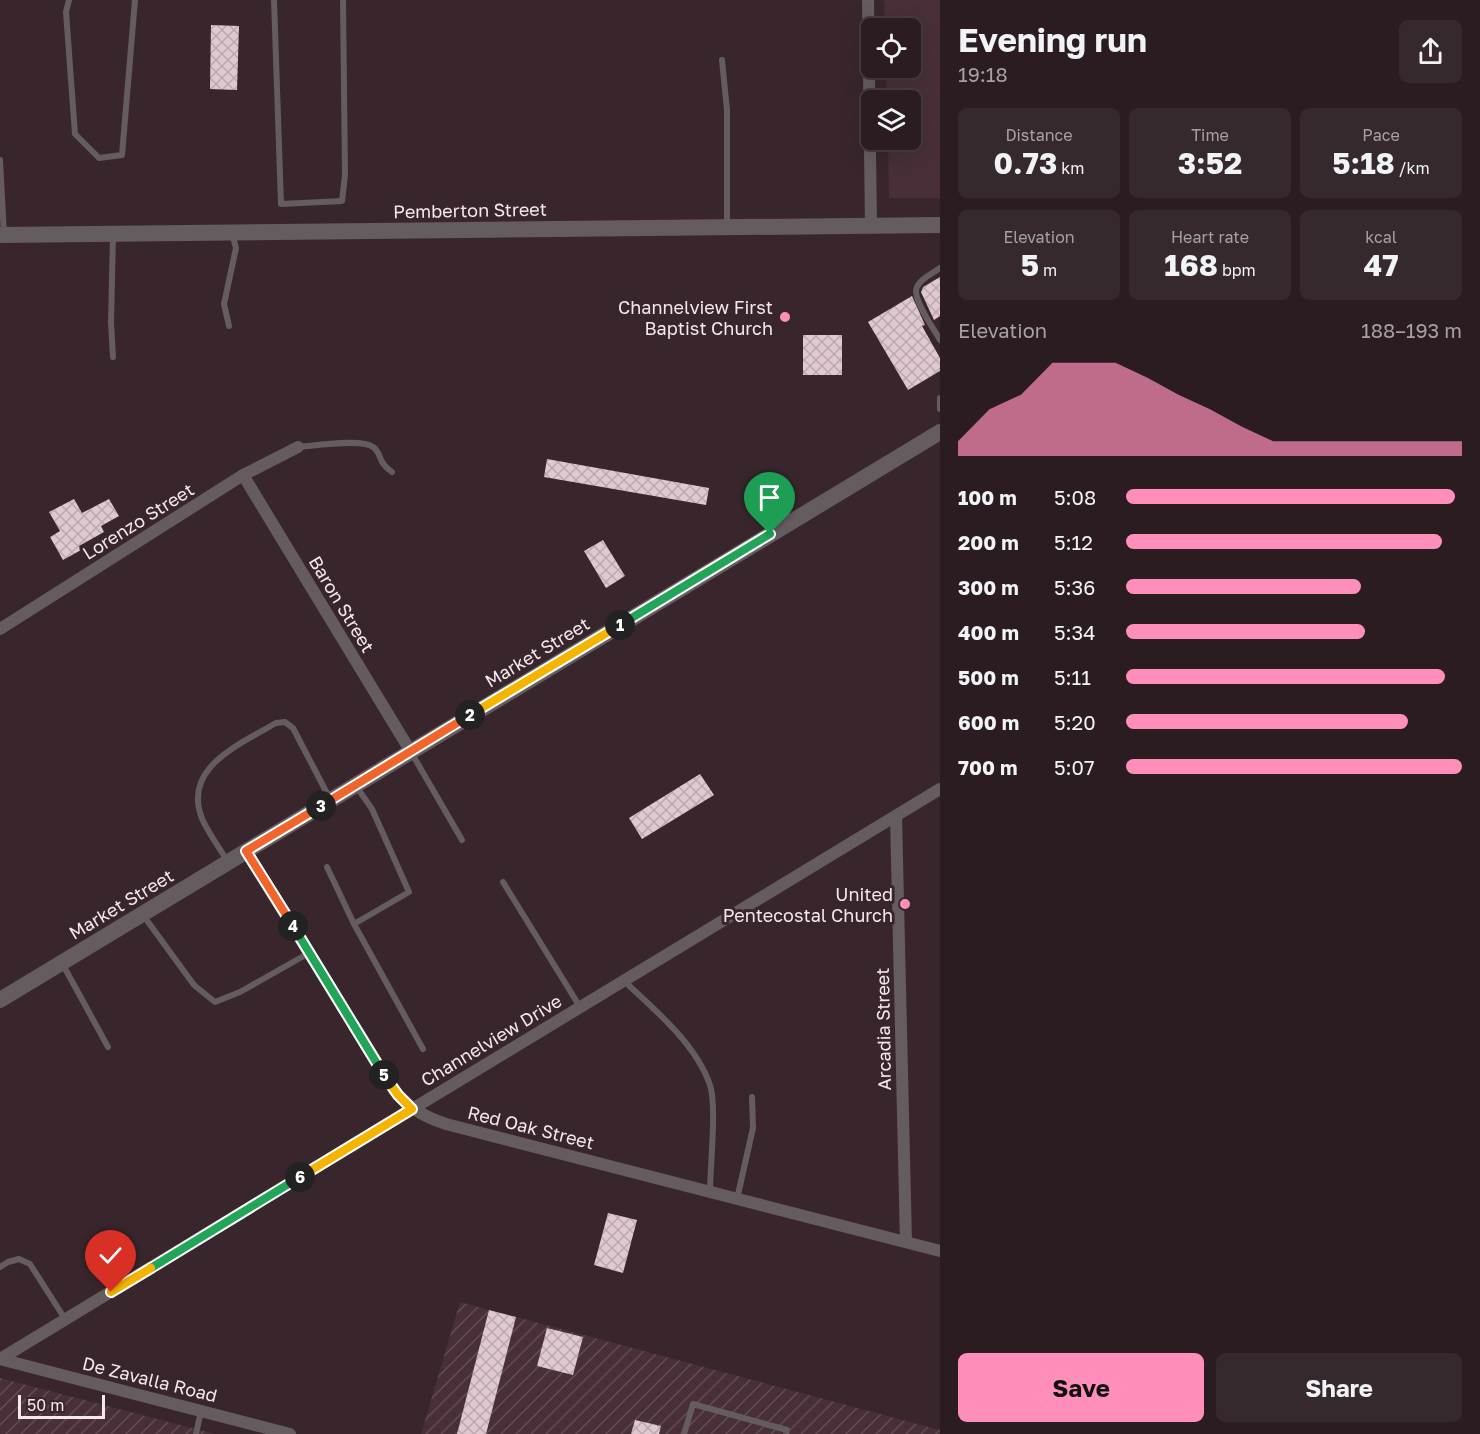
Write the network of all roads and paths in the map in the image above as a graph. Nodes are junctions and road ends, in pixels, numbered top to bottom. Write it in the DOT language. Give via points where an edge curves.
graph roads {
  1 [pos="69,0"];
  2 [pos="135,0"];
  3 [pos="274,0"];
  4 [pos="343,0"];
  5 [pos="868,0"];
  6 [pos="722,60"];
  7 [pos="0,160"];
  8 [pos="940,225"];
  9 [pos="871,226"];
  10 [pos="727,227"];
  11 [pos="232,233"];
  12 [pos="113,234"];
  13 [pos="2,235"];
  14 [pos="940,268"];
  15 [pos="230,326"];
  16 [pos="940,340"];
  17 [pos="113,357"];
  18 [pos="940,398"];
  19 [pos="940,409"];
  20 [pos="940,432"];
  21 [pos="298,447"];
  22 [pos="392,472"];
  23 [pos="243,475"];
  24 [pos="0,628"];
  25 [pos="411,752"];
  26 [pos="355,785"];
  27 [pos="940,789"];
  28 [pos="331,800"];
  29 [pos="896,816"];
  30 [pos="462,840"];
  31 [pos="246,851"];
  32 [pos="228,862"];
  33 [pos="327,867"];
  34 [pos="503,882"];
  35 [pos="143,914"];
  36 [pos="354,924"];
  37 [pos="309,953"];
  38 [pos="62,963"];
  39 [pos="624,981"];
  40 [pos="0,1000"];
  41 [pos="580,1007"];
  42 [pos="108,1047"];
  43 [pos="423,1049"];
  44 [pos="752,1096"];
  45 [pos="412,1109"];
  46 [pos="710,1192"];
  47 [pos="737,1199"];
  48 [pos="906,1242"];
  49 [pos="940,1251"];
  50 [pos="0,1267"];
  51 [pos="66,1319"];
  52 [pos="0,1359"];
  53 [pos="201,1411"];
  54 [pos="196,1434"];
  55 [pos="290,1434"];
  56 [pos="684,1434"];
  57 [pos="786,1434"];
  1 -- 2 [label="lane" via="66,12 75,134 99,158 122,154"];
  3 -- 4 [label="lane" via="281,204 342,201"];
  5 -- 9 [label="street"];
  6 -- 10 [label="lane" via="728,110"];
  7 -- 13 [label="lane"];
  8 -- 9 [label="street, Pemberton Street"];
  9 -- 10 [label="street, Pemberton Street"];
  10 -- 11 [label="street, Pemberton Street"];
  11 -- 12 [label="street, Pemberton Street"];
  11 -- 15 [label="lane" via="236,248 224,304"];
  12 -- 13 [label="street, Pemberton Street"];
  12 -- 17 [label="lane"];
  14 -- 16 [label="lane" via="919,284 915,297"];
  18 -- 19 [label="lane"];
  20 -- 25 [label="street, Market Street"];
  21 -- 22 [label="lane" via="367,443 375,448 382,465"];
  21 -- 23 [label="street, Lorenzo Street"];
  23 -- 24 [label="street, Lorenzo Street"];
  23 -- 25 [label="street, Baron Street"];
  25 -- 26 [label="street, Market Street"];
  25 -- 30 [label="lane"];
  26 -- 28 [label="street, Market Street"];
  26 -- 36 [label="lane" via="372,809 409,892"];
  27 -- 29 [label="street, Channelview Drive"];
  28 -- 31 [label="street, Market Street"];
  28 -- 32 [label="lane" via="293,728 285,722 276,723 218,758 206,770 199,806 203,821"];
  29 -- 39 [label="street, Channelview Drive"];
  29 -- 48 [label="street, Arcadia Street"];
  31 -- 32 [label="street, Market Street"];
  31 -- 37 [label="street, Red Oak Street"];
  32 -- 35 [label="street, Market Street"];
  33 -- 36 [label="lane"];
  34 -- 41 [label="lane"];
  35 -- 37 [label="lane" via="194,985 215,1002"];
  35 -- 38 [label="street, Market Street"];
  36 -- 43 [label="lane"];
  37 -- 45 [label="street, Red Oak Street" via="390,1084"];
  38 -- 40 [label="street, Market Street"];
  38 -- 42 [label="lane"];
  39 -- 41 [label="street, Channelview Drive"];
  39 -- 46 [label="lane" via="668,1022 710,1085"];
  41 -- 45 [label="street, Channelview Drive"];
  44 -- 47 [label="lane" via="753,1128"];
  45 -- 46 [label="street, Red Oak Street" via="446,1124"];
  45 -- 51 [label="street, Channelview Drive"];
  46 -- 47 [label="street, Red Oak Street"];
  47 -- 48 [label="street, Red Oak Street"];
  48 -- 49 [label="street, Red Oak Street"];
  50 -- 51 [label="lane" via="19,1259 30,1263"];
  51 -- 52 [label="street, Channelview Drive"];
  52 -- 53 [label="street, De Zavalla Road"];
  53 -- 54 [label="lane"];
  53 -- 55 [label="street, De Zavalla Road"];
  56 -- 57 [label="lane" via="693,1404 787,1430"];
}
